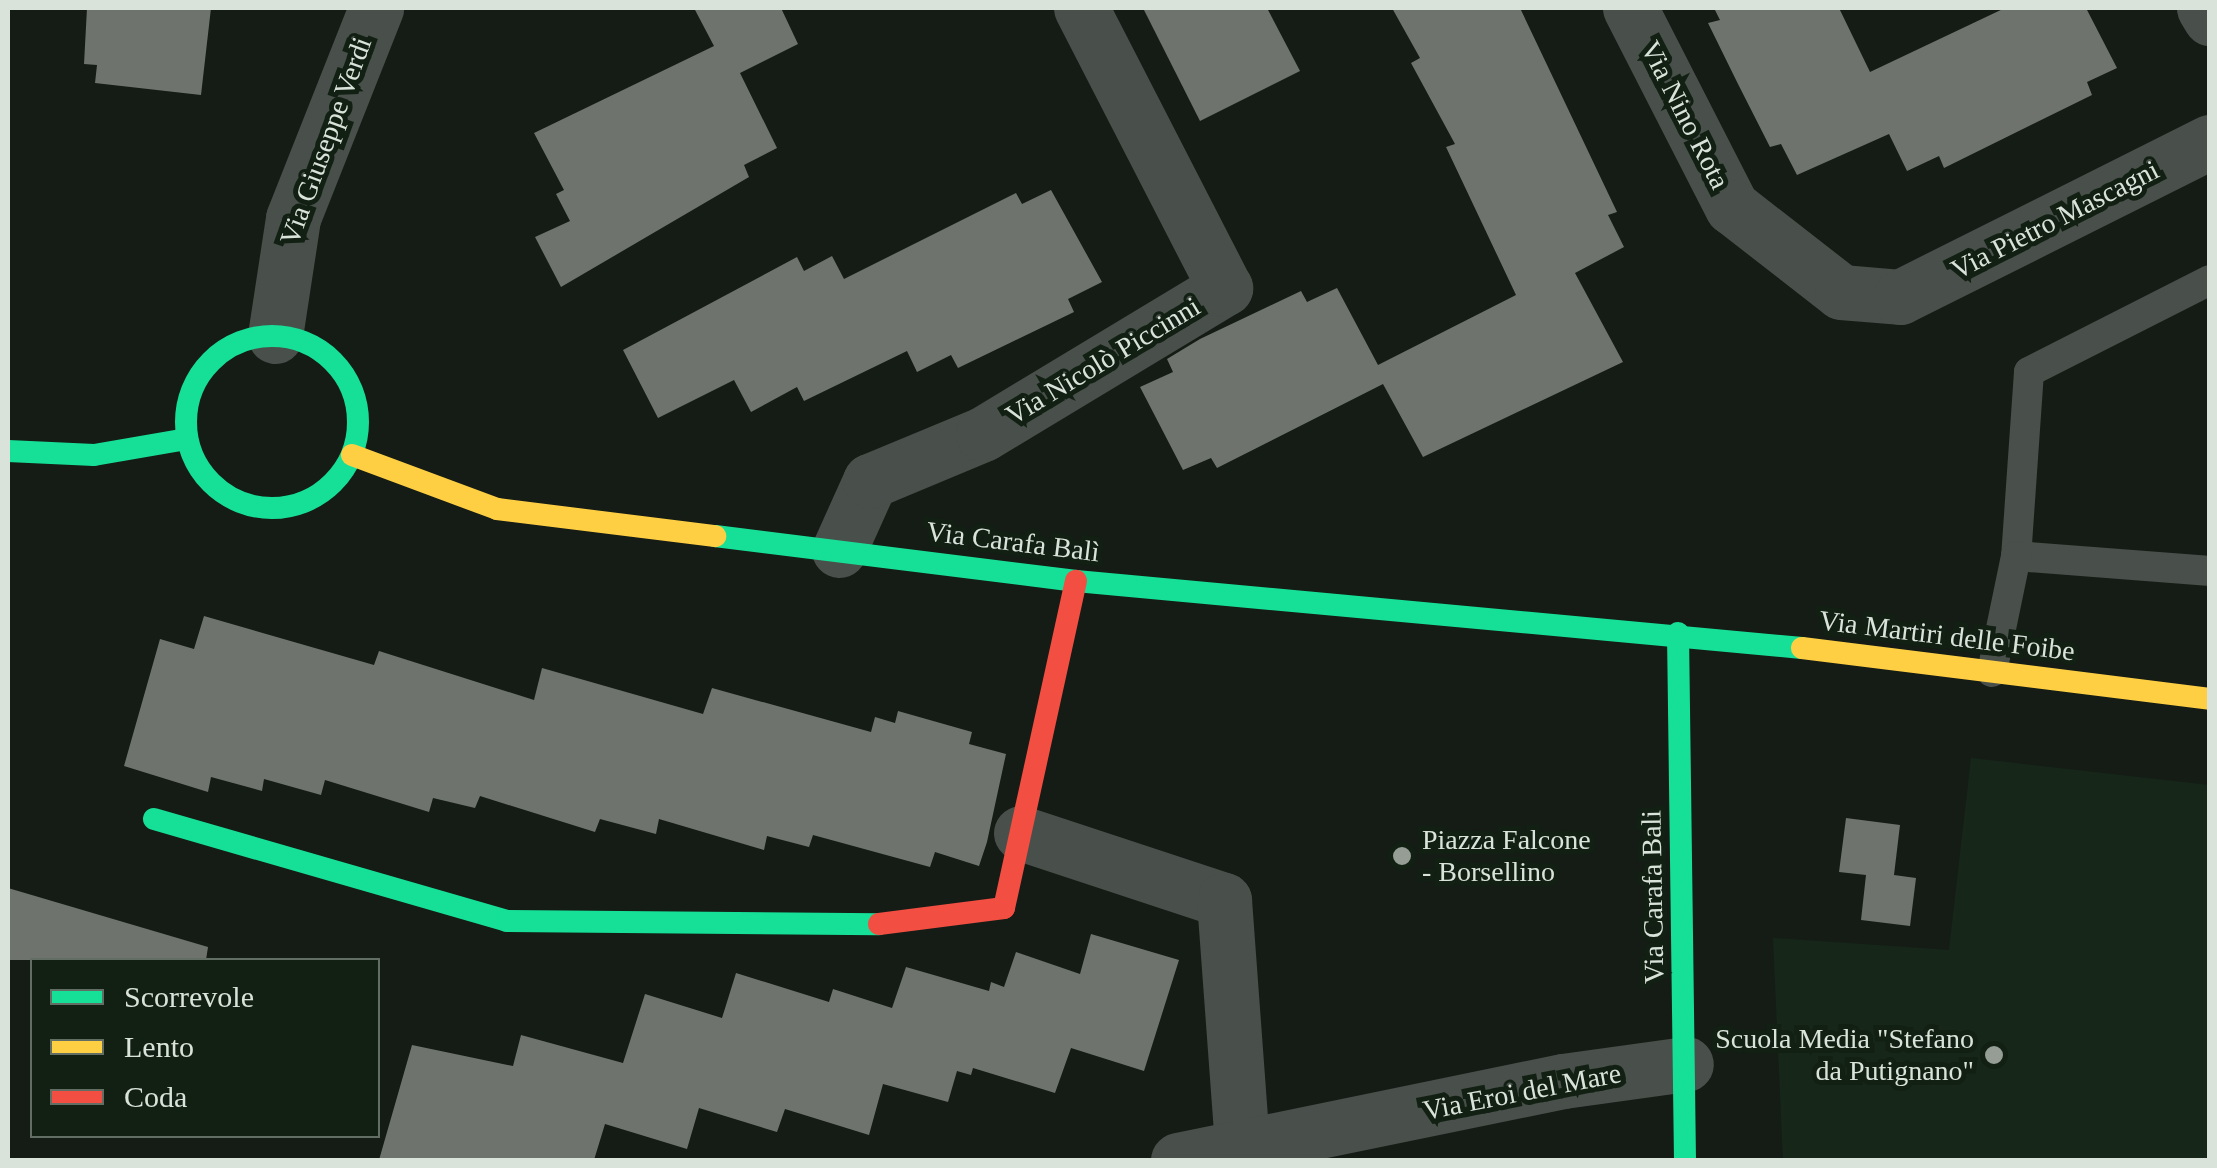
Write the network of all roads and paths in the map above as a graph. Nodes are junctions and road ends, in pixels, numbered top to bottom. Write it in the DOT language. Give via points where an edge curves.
graph roads {
  1 [pos="376,8"];
  2 [pos="1081,8"];
  3 [pos="1630,8"];
  4 [pos="2204,8"];
  5 [pos="2210,18"];
  6 [pos="2210,142"];
  7 [pos="2210,280"];
  8 [pos="1900,297"];
  9 [pos="274,336"];
  10 [pos="187,440"];
  11 [pos="8,450"];
  12 [pos="352,455"];
  13 [pos="839,550"];
  14 [pos="2016,556"];
  15 [pos="2210,571"];
  16 [pos="1076,581"];
  17 [pos="1678,633"];
  18 [pos="1992,672"];
  19 [pos="2210,699"];
  20 [pos="154,820"];
  21 [pos="1021,832"];
  22 [pos="1686,1064"];
  23 [pos="1368,1142"];
  24 [pos="1242,1147"];
  25 [pos="1178,1160"];
  26 [pos="1684,1160"];
  1 -- 9 [label="street, Via Giuseppe Verdi" via="293,218"];
  2 -- 13 [label="street, Via Nicolò Piccinni" via="1226,288 983,434 870,482"];
  3 -- 8 [label="street, Via Nino Rota" via="1732,207 1841,292"];
  4 -- 5 [label="street"];
  6 -- 8 [label="street, Via Pietro Mascagni"];
  7 -- 14 [label="lane" via="2029,372"];
  9 -- 10 [label="main road" via="252,338 214,359 190,396"];
  9 -- 12 [label="main road" via="319,350 338,366 357,408"];
  10 -- 11 [label="main road" via="94,455"];
  10 -- 12 [label="main road" via="210,482 229,497 264,507 321,493"];
  12 -- 13 [label="main road, Via Carafa Balì" via="498,509"];
  13 -- 16 [label="main road, Via Carafa Balì"];
  14 -- 15 [label="lane"];
  14 -- 18 [label="lane"];
  16 -- 17 [label="main road, Via Carafa Balì"];
  16 -- 21 [label="main road"];
  17 -- 18 [label="main road, Via Martiri delle Foibe"];
  17 -- 22 [label="main road, Via Carafa Bali"];
  18 -- 19 [label="main road, Via Martiri delle Foibe"];
  20 -- 21 [label="main road" via="507,921 912,924 1004,908"];
  21 -- 24 [label="street" via="1224,900"];
  22 -- 23 [label="street, Via Eroi del Mare" via="1563,1081"];
  22 -- 26 [label="main road, Via Carafa Bali"];
  23 -- 24 [label="street, Via Eroi del Mare"];
  24 -- 25 [label="street, Via Eroi del Mare"];
}
